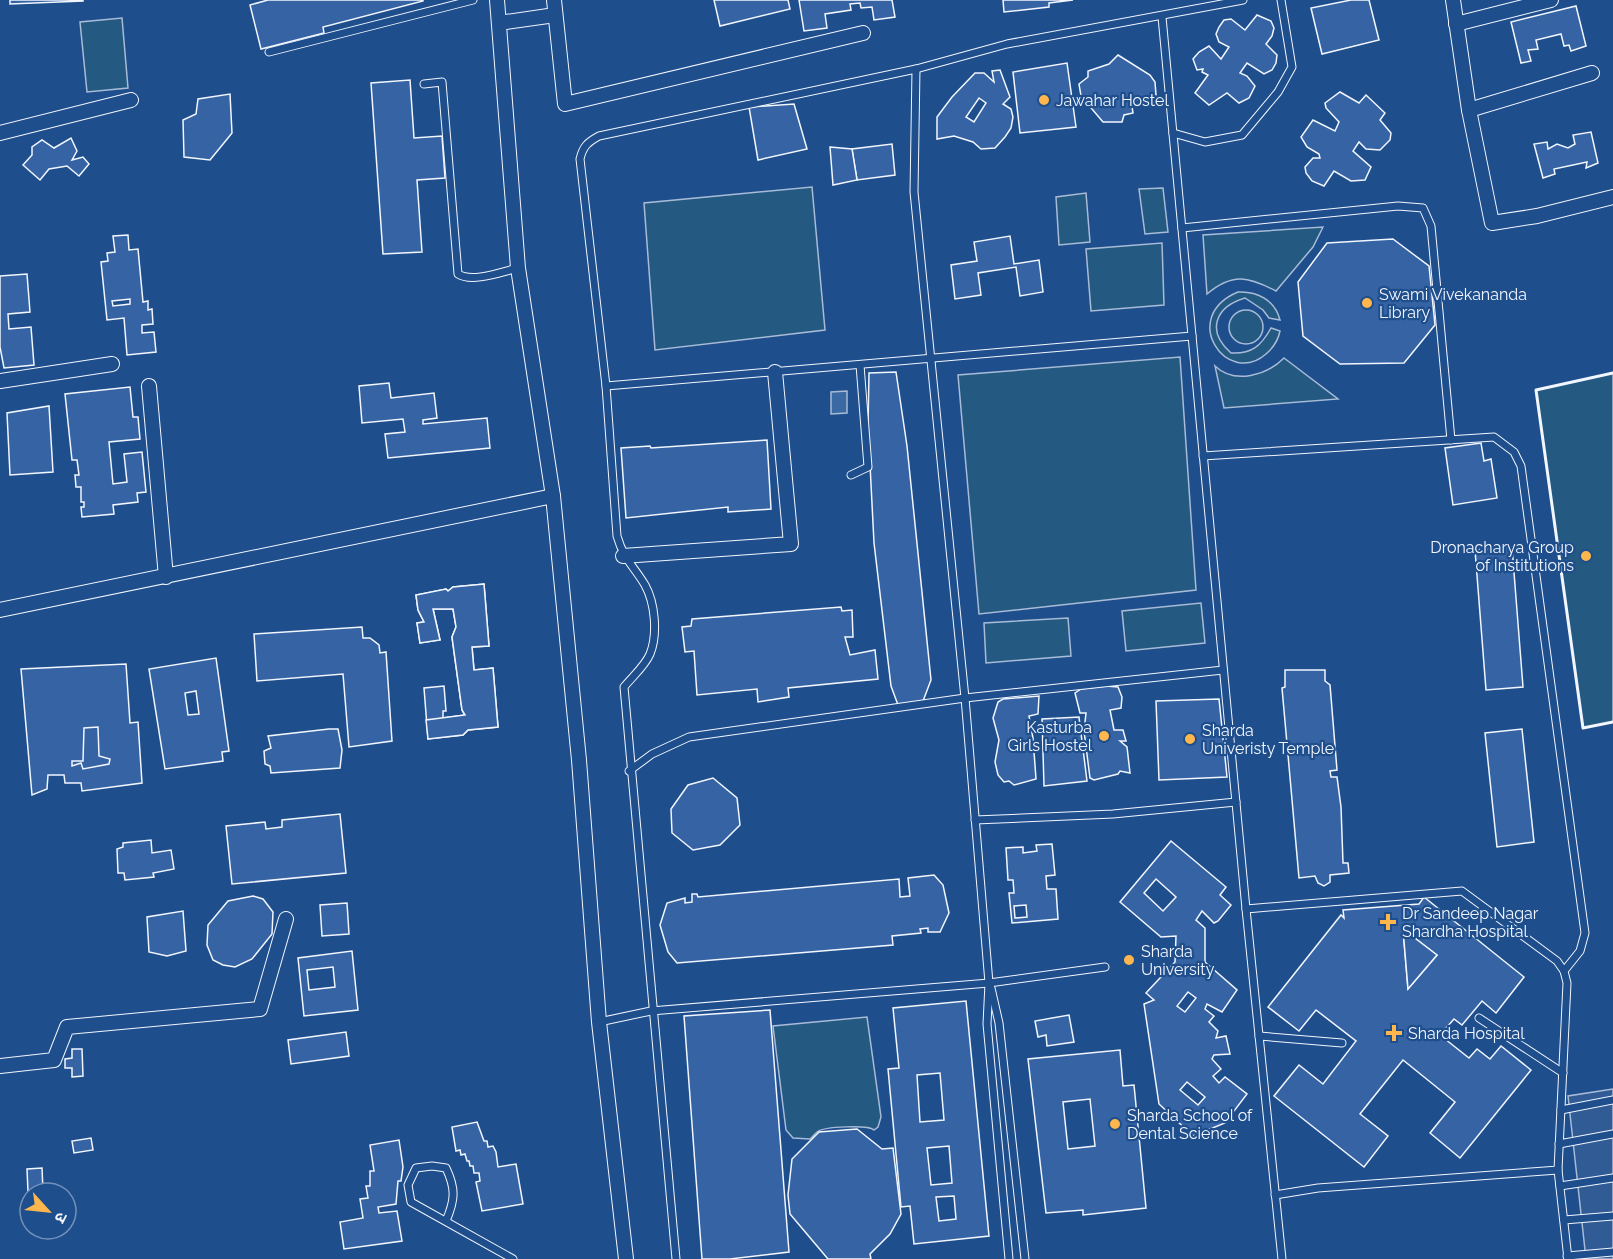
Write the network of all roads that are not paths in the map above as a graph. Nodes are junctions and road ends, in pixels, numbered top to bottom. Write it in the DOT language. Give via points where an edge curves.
graph roads {
  1 [pos="473,0"];
  2 [pos="497,0"];
  3 [pos="554,0"];
  4 [pos="1244,0"];
  5 [pos="1281,0"];
  6 [pos="1453,0"];
  7 [pos="1551,0"];
  8 [pos="555,15"];
  9 [pos="1162,17"];
  10 [pos="499,23"];
  11 [pos="1456,24"];
  12 [pos="863,33"];
  13 [pos="269,52"];
  14 [pos="916,69"];
  15 [pos="1592,73"];
  16 [pos="424,84"];
  17 [pos="131,100"];
  18 [pos="1469,110"];
  19 [pos="0,133"];
  20 [pos="1173,133"];
  21 [pos="1613,197"];
  22 [pos="1182,228"];
  23 [pos="518,268"];
  24 [pos="1192,336"];
  25 [pos="931,360"];
  26 [pos="112,364"];
  27 [pos="860,365"];
  28 [pos="775,372"];
  29 [pos="0,381"];
  30 [pos="149,386"];
  31 [pos="606,386"];
  32 [pos="1451,440"];
  33 [pos="1203,456"];
  34 [pos="851,475"];
  35 [pos="553,495"];
  36 [pos="623,556"];
  37 [pos="166,577"];
  38 [pos="0,610"];
  39 [pos="1223,670"];
  40 [pos="964,698"];
  41 [pos="629,771"];
  42 [pos="1236,802"];
  43 [pos="975,820"];
  44 [pos="1246,909"];
  45 [pos="286,919"];
  46 [pos="1105,967"];
  47 [pos="1564,971"];
  48 [pos="989,983"];
  49 [pos="651,1011"];
  50 [pos="1479,1018"];
  51 [pos="599,1022"];
  52 [pos="1259,1036"];
  53 [pos="1342,1043"];
  54 [pos="0,1066"];
  55 [pos="1563,1072"];
  56 [pos="1613,1100"];
  57 [pos="1561,1110"];
  58 [pos="1613,1134"];
  59 [pos="1559,1144"];
  60 [pos="1558,1170"];
  61 [pos="1613,1178"];
  62 [pos="1560,1186"];
  63 [pos="1275,1195"];
  64 [pos="1613,1216"];
  65 [pos="1564,1220"];
  66 [pos="446,1221"];
  67 [pos="1613,1252"];
  68 [pos="1568,1257"];
  69 [pos="513,1259"];
  70 [pos="626,1259"];
  71 [pos="676,1259"];
  72 [pos="1009,1259"];
  73 [pos="1025,1259"];
  74 [pos="1282,1259"];
  1 -- 13 [label="lane"];
  2 -- 10 [label="street"];
  3 -- 8 [label="street"];
  4 -- 9 [label="lane"];
  5 -- 20 [label="lane" via="1292,67 1278,92 1242,135 1204,142"];
  6 -- 11 [label="street"];
  7 -- 11 [label="street"];
  8 -- 10 [label="street"];
  8 -- 12 [label="street" via="565,104"];
  9 -- 14 [label="lane" via="1007,44"];
  9 -- 20 [label="lane"];
  10 -- 23 [label="street"];
  11 -- 18 [label="street"];
  14 -- 25 [label="lane" via="914,192"];
  14 -- 31 [label="lane" via="599,136 586,143 580,159"];
  15 -- 18 [label="street"];
  16 -- 23 [label="lane" via="442,82 458,274 464,278"];
  17 -- 19 [label="street"];
  18 -- 21 [label="street" via="1492,223"];
  20 -- 22 [label="lane"];
  22 -- 24 [label="lane"];
  22 -- 32 [label="lane" via="1398,206 1423,208 1431,226"];
  23 -- 35 [label="street"];
  24 -- 25 [label="lane"];
  24 -- 33 [label="lane"];
  25 -- 27 [label="lane"];
  25 -- 40 [label="lane"];
  26 -- 29 [label="street"];
  27 -- 28 [label="lane"];
  27 -- 34 [label="lane" via="868,467"];
  28 -- 31 [label="lane"];
  28 -- 36 [label="street" via="790,544"];
  30 -- 37 [label="street"];
  31 -- 36 [label="lane" via="617,536"];
  32 -- 33 [label="lane"];
  32 -- 47 [label="lane" via="1494,437 1514,452 1521,466 1585,933 1580,951"];
  33 -- 39 [label="lane"];
  35 -- 37 [label="street"];
  35 -- 51 [label="street"];
  36 -- 41 [label="lane" via="645,585 654,608 650,654 624,687"];
  37 -- 38 [label="street"];
  39 -- 40 [label="lane"];
  39 -- 42 [label="lane"];
  40 -- 41 [label="lane" via="689,737 652,754"];
  40 -- 43 [label="lane"];
  41 -- 49 [label="lane"];
  42 -- 43 [label="lane" via="1113,814"];
  42 -- 44 [label="lane"];
  43 -- 48 [label="lane"];
  44 -- 47 [label="lane" via="1461,891 1557,961"];
  44 -- 52 [label="lane"];
  45 -- 54 [label="street" via="260,1009 67,1028 54,1060"];
  46 -- 48 [label="lane"];
  47 -- 55 [label="lane" via="1567,983"];
  48 -- 49 [label="lane"];
  48 -- 72 [label="lane" via="987,1024"];
  48 -- 73 [label="lane" via="999,1023"];
  49 -- 51 [label="lane"];
  49 -- 71 [label="lane"];
  50 -- 55 [label="lane"];
  51 -- 70 [label="street"];
  52 -- 53 [label="lane"];
  52 -- 63 [label="lane"];
  55 -- 57 [label="lane"];
  56 -- 57 [label="lane"];
  57 -- 59 [label="lane"];
  58 -- 59 [label="lane"];
  59 -- 60 [label="lane"];
  60 -- 62 [label="lane"];
  60 -- 63 [label="lane" via="1318,1188"];
  61 -- 62 [label="lane"];
  62 -- 65 [label="lane"];
  63 -- 74 [label="lane"];
  64 -- 65 [label="lane"];
  65 -- 68 [label="lane"];
  66 -- 66 [label="lane" via="455,1200 446,1168 416,1168 408,1185 411,1202"];
  66 -- 69 [label="lane"];
  67 -- 68 [label="lane"];
}
